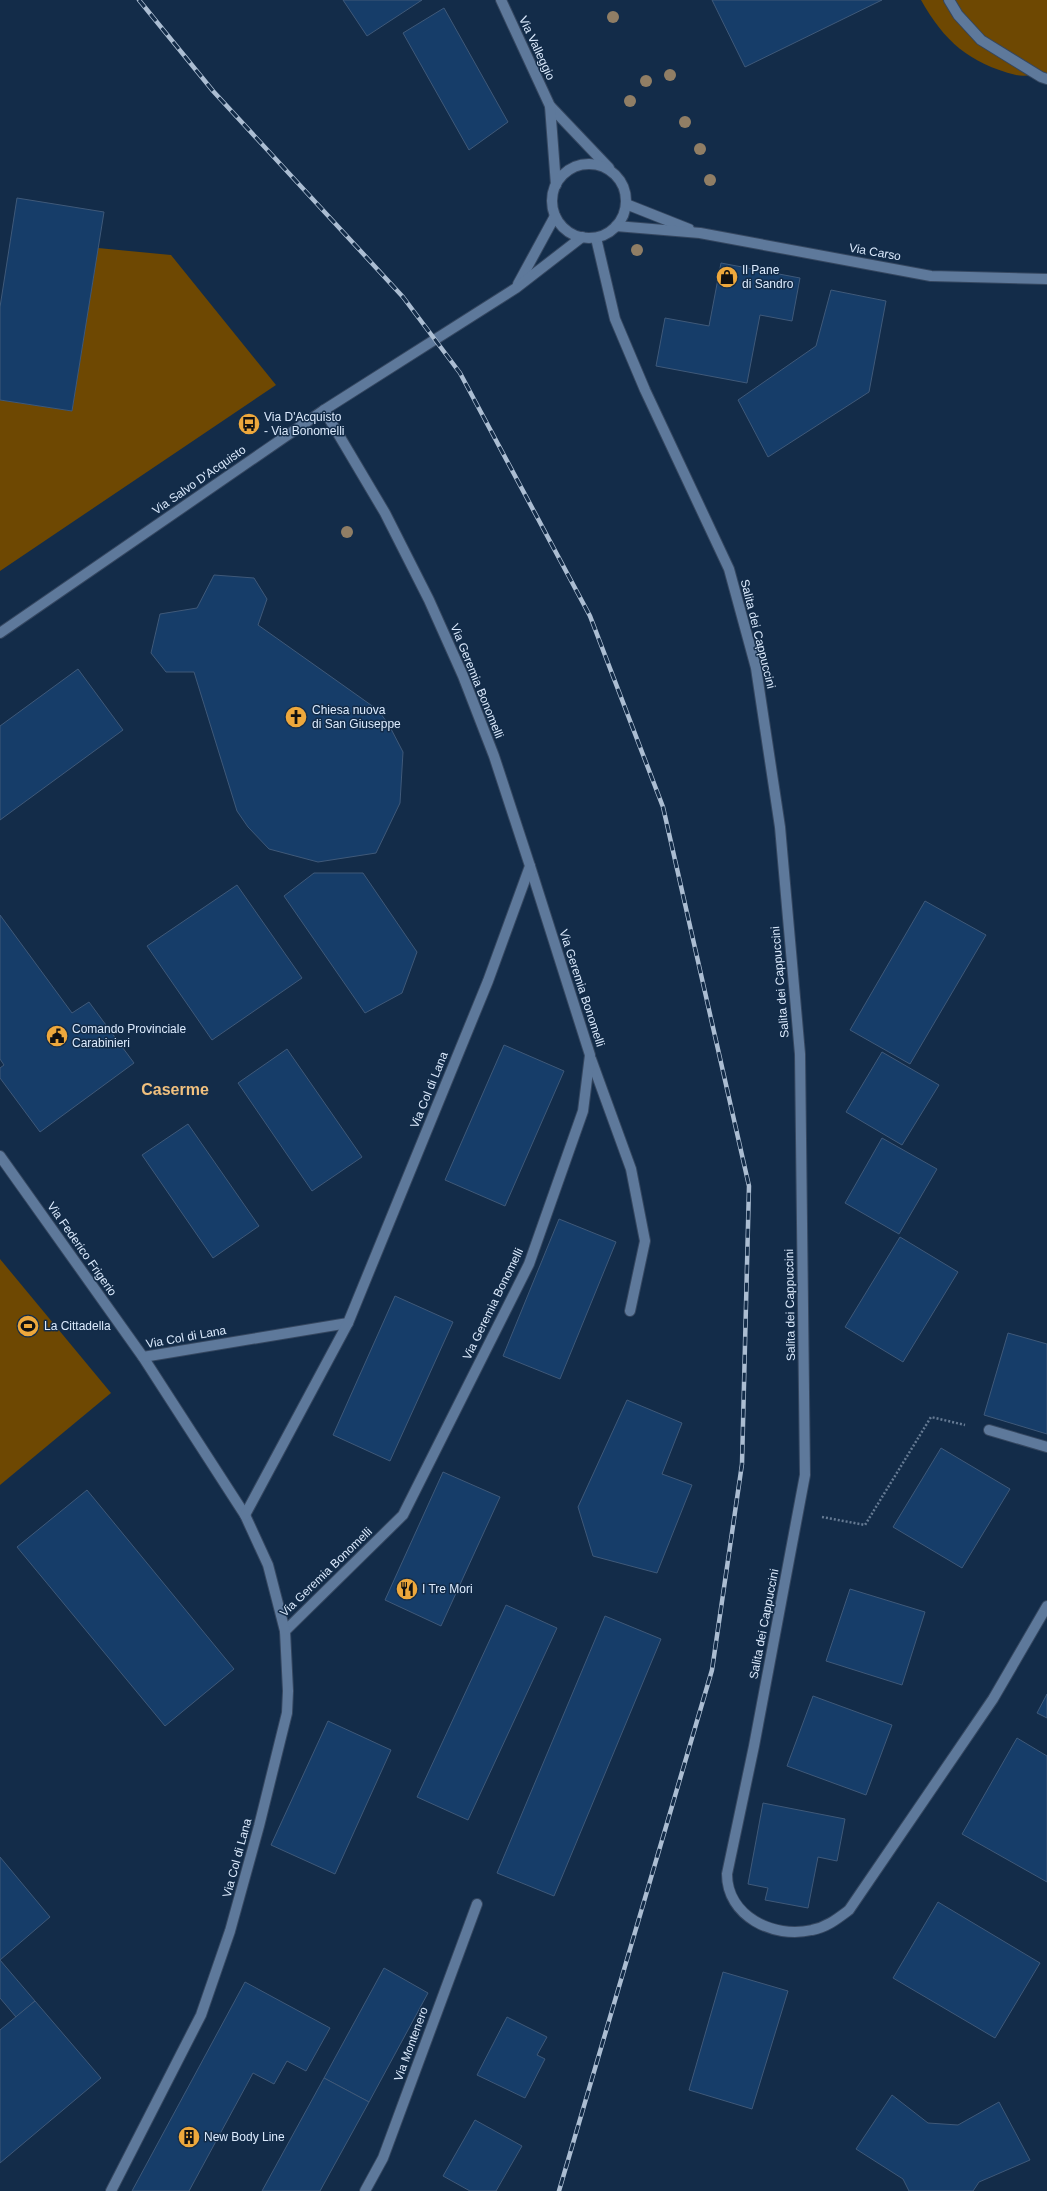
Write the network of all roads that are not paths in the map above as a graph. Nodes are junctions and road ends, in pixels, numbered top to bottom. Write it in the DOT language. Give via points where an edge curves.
graph roads {
  1 [pos="501,0"];
  2 [pos="949,0"];
  3 [pos="1047,79"];
  4 [pos="550,106"];
  5 [pos="613,172"];
  6 [pos="556,185"];
  7 [pos="626,204"];
  8 [pos="555,216"];
  9 [pos="616,226"];
  10 [pos="700,233"];
  11 [pos="582,237"];
  12 [pos="596,238"];
  13 [pos="1047,279"];
  14 [pos="516,288"];
  15 [pos="324,410"];
  16 [pos="0,633"];
  17 [pos="530,866"];
  18 [pos="590,1056"];
  19 [pos="0,1156"];
  20 [pos="630,1311"];
  21 [pos="348,1323"];
  22 [pos="143,1357"];
  23 [pos="990,1430"];
  24 [pos="1047,1447"];
  25 [pos="245,1515"];
  26 [pos="1047,1606"];
  27 [pos="285,1630"];
  28 [pos="477,1904"];
  29 [pos="111,2191"];
  30 [pos="365,2191"];
  1 -- 4 [label="street, Via Valleggio"];
  2 -- 3 [label="street" via="958,15 981,40"];
  4 -- 5 [label="street, Via Valleggio"];
  4 -- 6 [label="street, Via Valleggio"];
  5 -- 6 [label="street" via="602,166 585,164 569,170"];
  5 -- 7 [label="street" via="625,192"];
  6 -- 8 [label="street" via="552,203"];
  7 -- 9 [label="street" via="623,216"];
  7 -- 10 [label="street, Via Carso"];
  8 -- 11 [label="street" via="560,225 570,233"];
  8 -- 14 [label="street, Via Salvo D'Acquisto"];
  9 -- 10 [label="street, Via Carso"];
  9 -- 12 [label="street"];
  10 -- 13 [label="street, Via Carso" via="931,276"];
  11 -- 12 [label="street"];
  11 -- 14 [label="street, Via Salvo D'Acquisto"];
  12 -- 26 [label="street, Salita dei Cappuccini" via="615,320 729,569 756,668 780,827 800,1054 805,1475 754,1746 726,1874 731,1899 739,1910 766,1928 788,1931 810,1931 831,1924 849,1910 993,1699"];
  14 -- 15 [label="street, Via Salvo D'Acquisto"];
  15 -- 16 [label="street, Via Salvo D'Acquisto"];
  15 -- 17 [label="street, Via Geremia Bonomelli" via="385,513 429,600 494,756"];
  17 -- 18 [label="street, Via Geremia Bonomelli"];
  17 -- 21 [label="street, Via Col di Lana" via="488,981"];
  18 -- 20 [label="street" via="631,1169 645,1241"];
  18 -- 27 [label="street, Via Geremia Bonomelli" via="583,1111 529,1264 403,1515"];
  19 -- 22 [label="street, Via Federico Frigerio"];
  21 -- 22 [label="street, Via Col di Lana"];
  21 -- 25 [label="street, Via Col di Lana"];
  22 -- 25 [label="street, Via Col di Lana"];
  23 -- 24 [label="street"];
  25 -- 27 [label="street, Via Col di Lana" via="268,1565"];
  27 -- 29 [label="street, Via Col di Lana" via="287,1713 230,1931 201,2015"];
  28 -- 30 [label="street, Via Montenero" via="383,2158"];
}
